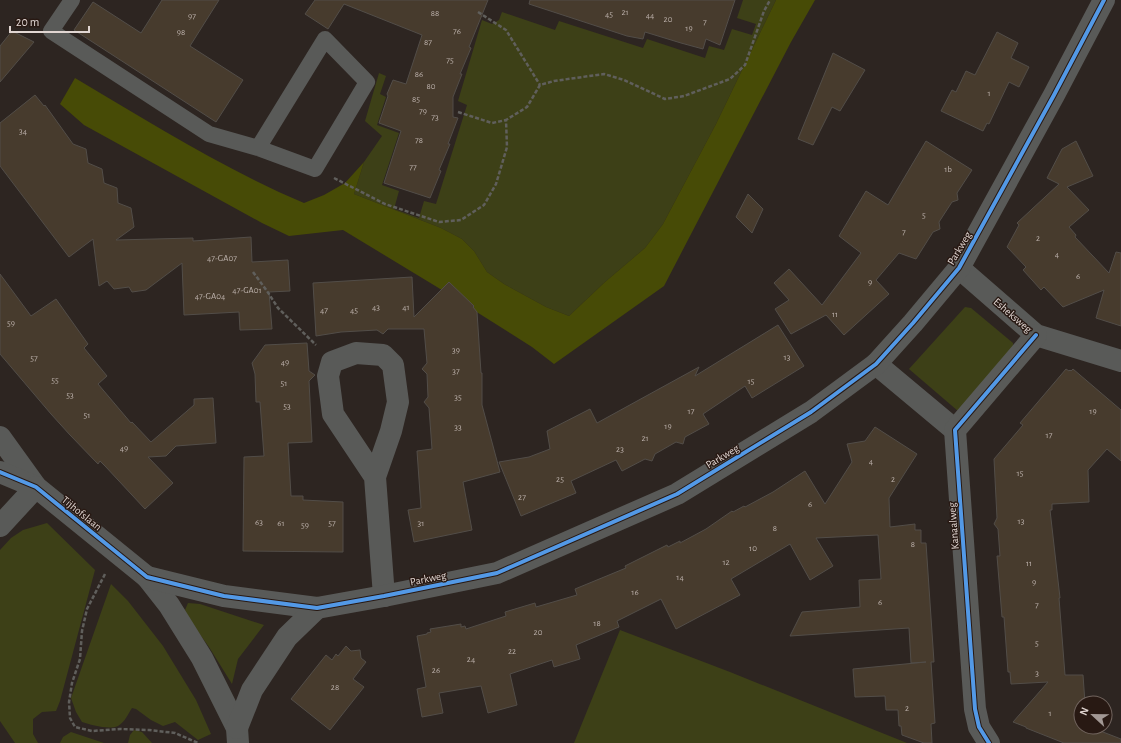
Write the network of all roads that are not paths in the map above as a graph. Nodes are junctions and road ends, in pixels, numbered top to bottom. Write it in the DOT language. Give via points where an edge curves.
graph roads {
  1 [pos="72,0"];
  2 [pos="1104,0"];
  3 [pos="258,148"];
  4 [pos="959,268"];
  5 [pos="1036,335"];
  6 [pos="1121,361"];
  7 [pos="876,364"];
  8 [pos="955,430"];
  9 [pos="0,437"];
  10 [pos="0,472"];
  11 [pos="375,477"];
  12 [pos="36,487"];
  13 [pos="0,526"];
  14 [pos="147,577"];
  15 [pos="384,596"];
  16 [pos="317,608"];
  17 [pos="238,735"];
  18 [pos="989,743"];
  1 -- 3 [label="lane" via="51,31 209,134"];
  2 -- 4 [label="street, Parkweg"];
  3 -- 3 [label="lane" via="325,39 367,82 315,169"];
  4 -- 5 [label="street, Esheksweg"];
  4 -- 7 [label="street, Parkweg"];
  5 -- 6 [label="street, Esheksweg"];
  5 -- 8 [label="street"];
  7 -- 8 [label="street"];
  7 -- 15 [label="street, Parkweg" via="811,412 677,494 497,573"];
  8 -- 18 [label="street, Kanaalweg" via="975,709 979,727"];
  9 -- 12 [label="street, Tijhofslaan"];
  10 -- 12 [label="street, Tijhofslaan"];
  11 -- 11 [label="street" via="334,414 328,376 332,362 356,353 383,355 394,365 398,402"];
  11 -- 15 [label="street"];
  12 -- 13 [label="street"];
  12 -- 14 [label="street, Tijhofslaan"];
  14 -- 16 [label="street, Parkweg" via="224,596"];
  14 -- 17 [label="street, Tijhofslaan" via="169,605 202,658"];
  15 -- 16 [label="street, Parkweg"];
  16 -- 17 [label="street" via="287,637 252,690"];
}
